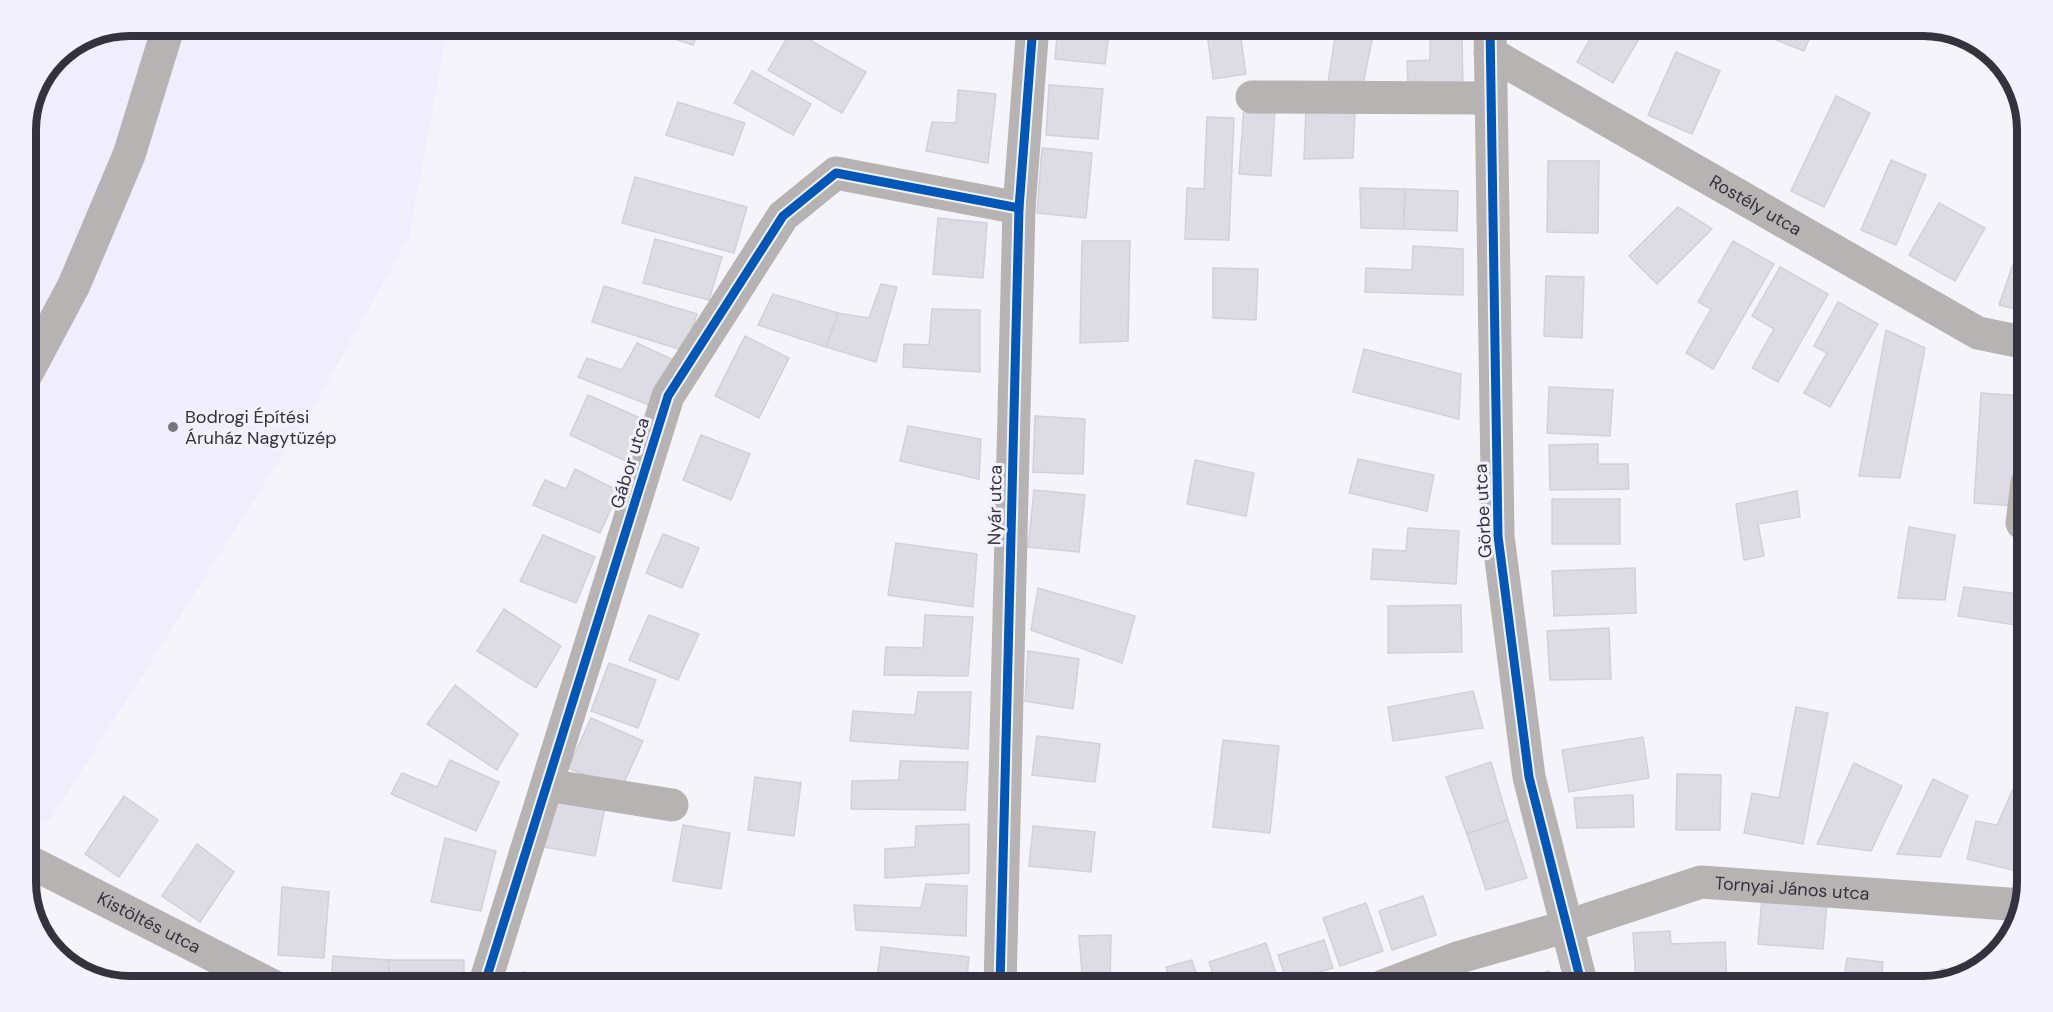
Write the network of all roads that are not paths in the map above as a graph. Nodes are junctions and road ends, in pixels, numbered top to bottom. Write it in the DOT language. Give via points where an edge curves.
graph roads {
  1 [pos="166,36"];
  2 [pos="1032,36"];
  3 [pos="1490,39"];
  4 [pos="1252,96"];
  5 [pos="1489,98"];
  6 [pos="1019,208"];
  7 [pos="2017,341"];
  8 [pos="36,356"];
  9 [pos="547,785"];
  10 [pos="672,805"];
  11 [pos="36,865"];
  12 [pos="2014,905"];
  13 [pos="1568,926"];
  14 [pos="252,976"];
  15 [pos="487,976"];
  16 [pos="1000,976"];
  17 [pos="1411,976"];
  18 [pos="1579,976"];
  1 -- 8 [label="street" via="129,155 74,285"];
  2 -- 6 [label="street, Nyár utca"];
  3 -- 5 [label="street, Görbe utca"];
  3 -- 7 [label="street, Rostély utca" via="1978,333"];
  4 -- 5 [label="street"];
  5 -- 13 [label="street, Görbe utca" via="1498,536 1529,777"];
  6 -- 9 [label="street, Gábor utca" via="836,173 783,216 668,396"];
  6 -- 16 [label="street, Nyár utca"];
  9 -- 10 [label="street"];
  9 -- 15 [label="street, Gábor utca"];
  11 -- 14 [label="street, Kistöltés utca"];
  12 -- 13 [label="street, Tornyai János utca" via="1701,882"];
  13 -- 17 [label="street" via="1460,957"];
  13 -- 18 [label="street, Görbe utca"];
}
